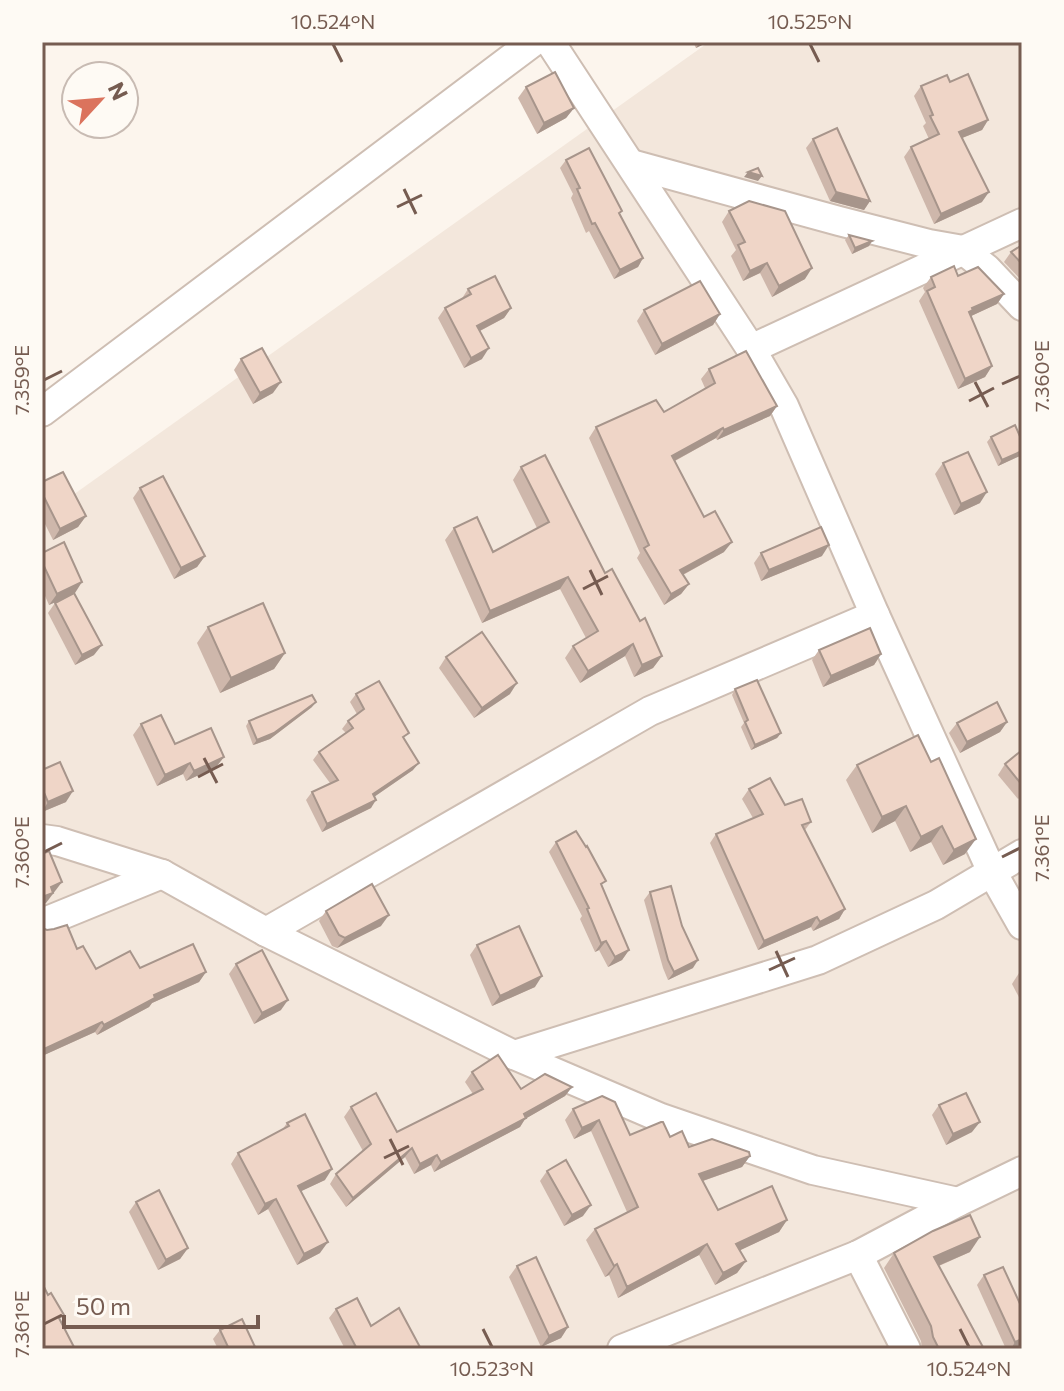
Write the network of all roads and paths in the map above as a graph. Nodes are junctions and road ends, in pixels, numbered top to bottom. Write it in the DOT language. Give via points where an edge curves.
graph roads {
  1 [pos="533,42"];
  2 [pos="550,42"];
  3 [pos="631,164"];
  4 [pos="1022,223"];
  5 [pos="963,250"];
  6 [pos="1022,306"];
  7 [pos="751,349"];
  8 [pos="42,412"];
  9 [pos="875,615"];
  10 [pos="42,839"];
  11 [pos="1022,854"];
  12 [pos="992,872"];
  13 [pos="162,874"];
  14 [pos="42,923"];
  15 [pos="1022,925"];
  16 [pos="266,932"];
  17 [pos="514,1055"];
  18 [pos="1022,1171"];
  19 [pos="958,1202"];
  20 [pos="858,1255"];
  21 [pos="622,1349"];
  22 [pos="906,1349"];
  1 -- 8 [label="street"];
  2 -- 3 [label="street"];
  3 -- 5 [label="street"];
  3 -- 7 [label="street"];
  4 -- 5 [label="street"];
  5 -- 6 [label="street"];
  5 -- 7 [label="street"];
  7 -- 9 [label="street" via="784,406"];
  9 -- 12 [label="street"];
  9 -- 16 [label="street" via="650,711"];
  10 -- 13 [label="street"];
  11 -- 12 [label="street"];
  12 -- 15 [label="street"];
  12 -- 17 [label="street" via="936,905 818,960"];
  13 -- 14 [label="street"];
  13 -- 16 [label="street"];
  16 -- 17 [label="street"];
  17 -- 19 [label="street" via="661,1118 813,1170"];
  18 -- 19 [label="street"];
  19 -- 20 [label="street"];
  20 -- 21 [label="street"];
  20 -- 22 [label="street"];
}
